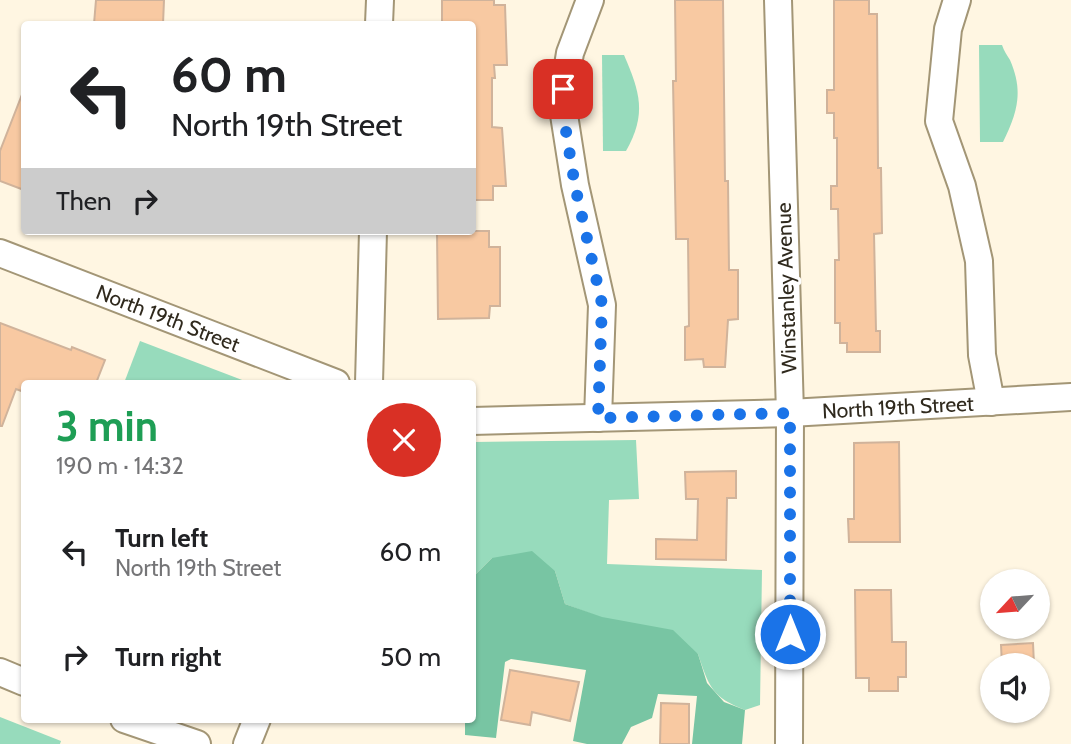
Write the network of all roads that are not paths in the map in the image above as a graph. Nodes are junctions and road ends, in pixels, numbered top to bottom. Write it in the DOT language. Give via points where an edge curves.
graph roads {
  1 [pos="380,0"];
  2 [pos="590,0"];
  3 [pos="778,0"];
  4 [pos="957,0"];
  5 [pos="379,21"];
  6 [pos="373,235"];
  7 [pos="0,253"];
  8 [pos="328,380"];
  9 [pos="369,380"];
  10 [pos="1071,397"];
  11 [pos="991,402"];
  12 [pos="790,413"];
  13 [pos="598,418"];
  14 [pos="476,421"];
  15 [pos="0,672"];
  16 [pos="21,681"];
  17 [pos="136,723"];
  18 [pos="255,723"];
  19 [pos="197,744"];
  20 [pos="247,744"];
  21 [pos="789,744"];
  1 -- 5 [label="street"];
  2 -- 13 [label="street" via="570,53 562,102 575,186 602,304"];
  3 -- 12 [label="street, Winstanley Avenue"];
  4 -- 11 [label="street" via="948,29 939,121 962,186 979,261 982,355"];
  6 -- 9 [label="street"];
  7 -- 8 [label="street, North 19th Street"];
  10 -- 11 [label="street, North 19th Street"];
  11 -- 12 [label="street, North 19th Street"];
  12 -- 13 [label="street, North 19th Street"];
  12 -- 21 [label="street, Winstanley Avenue"];
  13 -- 14 [label="street, North 19th Street"];
  15 -- 16 [label="street"];
  17 -- 19 [label="street"];
  18 -- 20 [label="street"];
}
